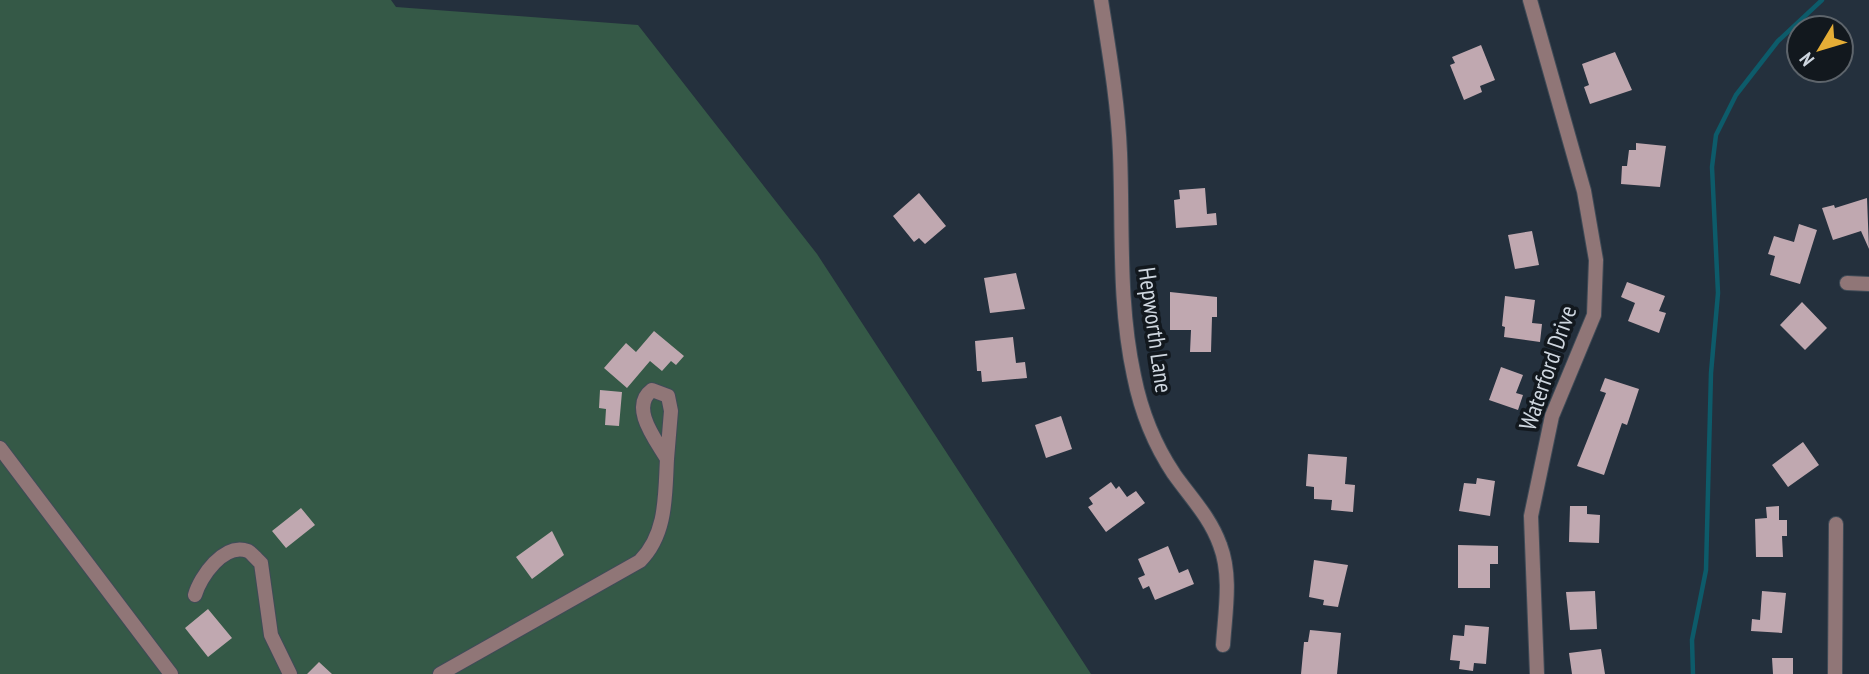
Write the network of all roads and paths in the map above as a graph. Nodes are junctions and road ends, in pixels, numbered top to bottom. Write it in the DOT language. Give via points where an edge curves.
graph roads {
  1 [pos="1101,0"];
  2 [pos="1530,0"];
  3 [pos="1846,283"];
  4 [pos="1869,284"];
  5 [pos="0,448"];
  6 [pos="667,459"];
  7 [pos="1836,524"];
  8 [pos="195,595"];
  9 [pos="1223,645"];
  10 [pos="171,674"];
  11 [pos="290,674"];
  12 [pos="440,674"];
  13 [pos="1538,674"];
  14 [pos="1835,674"];
  1 -- 9 [label="street, Hepworth Lane" via="1120,151 1123,292 1133,375 1148,428 1173,473 1208,518 1221,547 1227,584"];
  2 -- 13 [label="street, Waterford Drive" via="1584,191 1596,260 1594,315 1552,416 1531,516"];
  3 -- 4 [label="street"];
  5 -- 10 [label="street"];
  6 -- 12 [label="street" via="658,535 640,561"];
  7 -- 14 [label="street"];
  8 -- 11 [label="street" via="203,577 220,559 235,551 248,551 261,563 271,635"];
}
